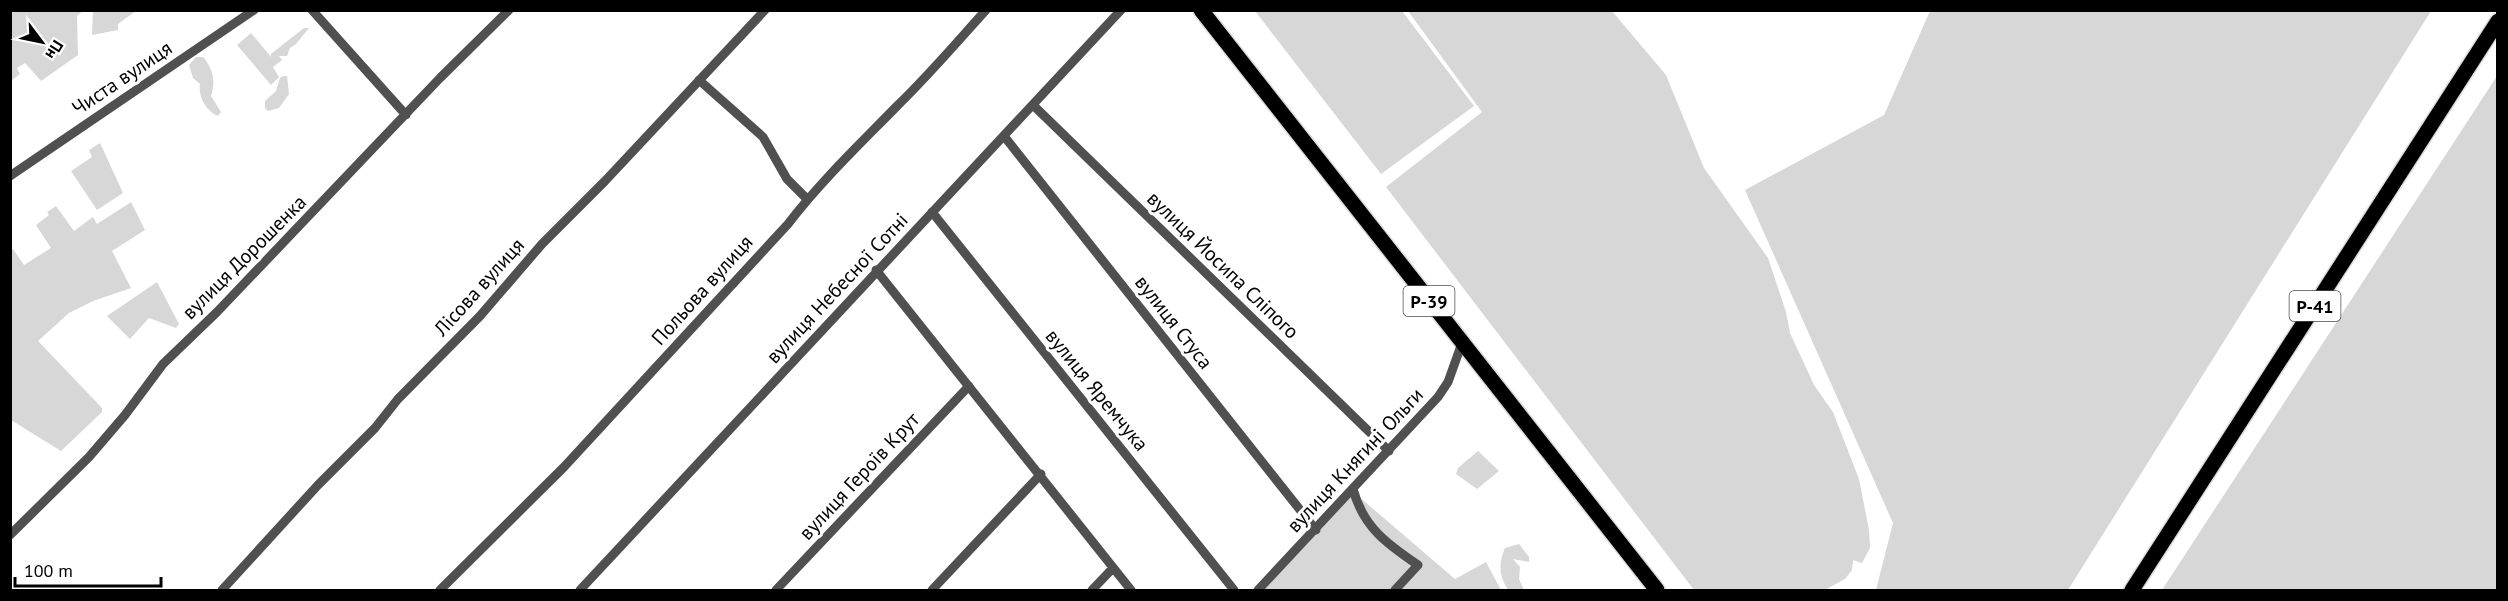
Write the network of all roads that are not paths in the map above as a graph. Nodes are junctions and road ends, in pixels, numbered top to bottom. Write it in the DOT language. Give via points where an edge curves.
graph roads {
  1 [pos="254,10"];
  2 [pos="312,10"];
  3 [pos="509,10"];
  4 [pos="765,10"];
  5 [pos="986,10"];
  6 [pos="1121,10"];
  7 [pos="1202,10"];
  8 [pos="2498,21"];
  9 [pos="699,80"];
  10 [pos="1033,105"];
  11 [pos="406,115"];
  12 [pos="1004,136"];
  13 [pos="10,176"];
  14 [pos="807,199"];
  15 [pos="932,212"];
  16 [pos="876,270"];
  17 [pos="1462,343"];
  18 [pos="969,386"];
  19 [pos="1389,451"];
  20 [pos="1041,474"];
  21 [pos="1353,489"];
  22 [pos="1316,530"];
  23 [pos="10,535"];
  24 [pos="1113,568"];
  25 [pos="222,591"];
  26 [pos="440,591"];
  27 [pos="580,591"];
  28 [pos="776,591"];
  29 [pos="932,591"];
  30 [pos="1092,591"];
  31 [pos="1131,591"];
  32 [pos="1234,591"];
  33 [pos="1258,591"];
  34 [pos="1395,591"];
  35 [pos="1657,591"];
  36 [pos="2132,591"];
  1 -- 13 [label="street, Чиста вулиця"];
  2 -- 11 [label="street"];
  3 -- 11 [label="street, вулиця Дорошенка"];
  4 -- 9 [label="street, Лісова вулиця"];
  5 -- 14 [label="street, Польова вулиця"];
  6 -- 10 [label="street, вулиця Небесної Сотні"];
  7 -- 17 [label="main road, Р-39"];
  8 -- 36 [label="main road, Р-41"];
  9 -- 14 [label="street" via="763,137 787,179"];
  9 -- 25 [label="street, Лісова вулиця"];
  10 -- 12 [label="street, вулиця Небесної Сотні"];
  10 -- 19 [label="street, вулиця Йосипа Сліпого"];
  11 -- 23 [label="street, вулиця Дорошенка" via="163,364 89,457"];
  12 -- 15 [label="street, вулиця Небесної Сотні"];
  12 -- 22 [label="street, вулиця Стуса"];
  14 -- 26 [label="street, Польова вулиця" via="564,467"];
  15 -- 16 [label="street, вулиця Небесної Сотні"];
  15 -- 32 [label="street, вулиця Яремчука"];
  16 -- 18 [label="street"];
  16 -- 27 [label="street, вулиця Небесної Сотні"];
  17 -- 19 [label="street, вулиця Княгині Ольги" via="1448,382 1438,397"];
  17 -- 35 [label="main road, Р-39"];
  18 -- 20 [label="street"];
  18 -- 28 [label="street, вулиця Героїв Крут"];
  19 -- 21 [label="street, вулиця Княгині Ольги"];
  20 -- 24 [label="street"];
  20 -- 29 [label="street"];
  21 -- 22 [label="street, вулиця Княгині Ольги"];
  21 -- 34 [label="street" via="1358,509 1372,527 1418,565"];
  22 -- 33 [label="street, вулиця Княгині Ольги"];
  24 -- 30 [label="street"];
  24 -- 31 [label="street"];
}
